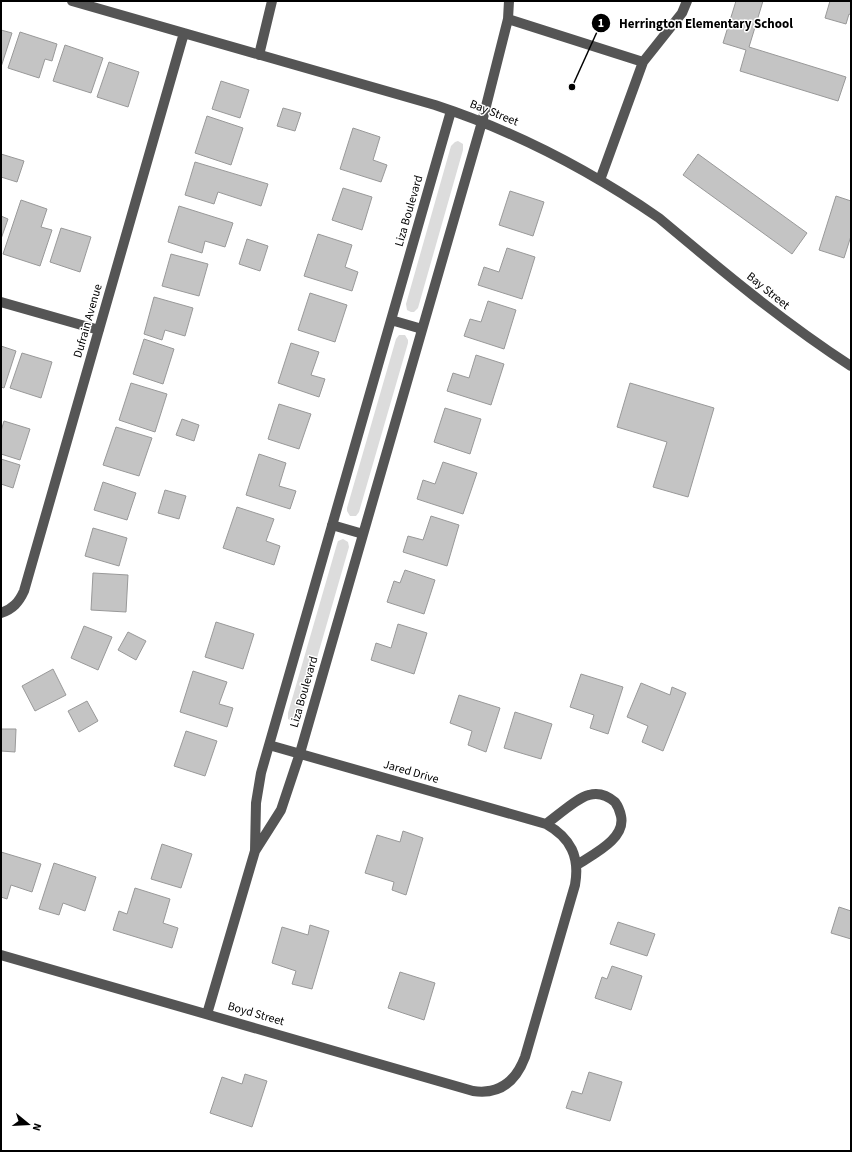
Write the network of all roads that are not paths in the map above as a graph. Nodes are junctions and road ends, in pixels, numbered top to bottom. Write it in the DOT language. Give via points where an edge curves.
graph roads {
  1 [pos="72,1"];
  2 [pos="272,1"];
  3 [pos="509,1"];
  4 [pos="687,1"];
  5 [pos="508,19"];
  6 [pos="184,33"];
  7 [pos="260,55"];
  8 [pos="643,62"];
  9 [pos="451,111"];
  10 [pos="482,122"];
  11 [pos="600,180"];
  12 [pos="1,302"];
  13 [pos="391,320"];
  14 [pos="422,328"];
  15 [pos="99,330"];
  16 [pos="851,366"];
  17 [pos="332,525"];
  18 [pos="363,534"];
  19 [pos="5,611"];
  20 [pos="269,744"];
  21 [pos="300,753"];
  22 [pos="546,824"];
  23 [pos="255,851"];
  24 [pos="577,865"];
  25 [pos="1,955"];
  26 [pos="207,1014"];
  27 [pos="504,1086"];
  1 -- 6 [label="street, Bay Street"];
  2 -- 7 [label="street"];
  3 -- 5 [label="street, Liza Boulevard"];
  4 -- 8 [label="street" via="682,13"];
  5 -- 8 [label="street"];
  5 -- 10 [label="street, Liza Boulevard"];
  6 -- 7 [label="street, Bay Street"];
  6 -- 15 [label="street, Dufrain Avenue"];
  7 -- 9 [label="street, Bay Street"];
  8 -- 11 [label="street"];
  9 -- 10 [label="street, Bay Street"];
  9 -- 13 [label="street, Liza Boulevard"];
  10 -- 11 [label="street, Bay Street" via="535,144"];
  10 -- 14 [label="street, Liza Boulevard"];
  11 -- 16 [label="street, Bay Street" via="659,218 777,315"];
  12 -- 15 [label="street"];
  13 -- 14 [label="street"];
  13 -- 17 [label="street, Liza Boulevard"];
  14 -- 18 [label="street, Liza Boulevard"];
  15 -- 19 [label="street, Dufrain Avenue" via="24,591 18,602"];
  17 -- 18 [label="street"];
  17 -- 20 [label="street, Liza Boulevard"];
  18 -- 21 [label="street, Liza Boulevard"];
  20 -- 21 [label="street, Jared Drive"];
  20 -- 23 [label="street, Liza Boulevard" via="256,803"];
  21 -- 22 [label="street, Jared Drive"];
  21 -- 23 [label="street, Liza Boulevard" via="281,810"];
  22 -- 24 [label="street, Jared Drive" via="562,834 573,852"];
  22 -- 24 [label="street" via="589,795 602,794 617,805 622,824 615,838"];
  23 -- 26 [label="street, Liza Boulevard"];
  24 -- 27 [label="street, Jared Drive" via="575,885 525,1057 518,1073"];
  25 -- 26 [label="street, Boyd Street"];
  26 -- 27 [label="street, Boyd Street" via="474,1091 488,1091"];
}
